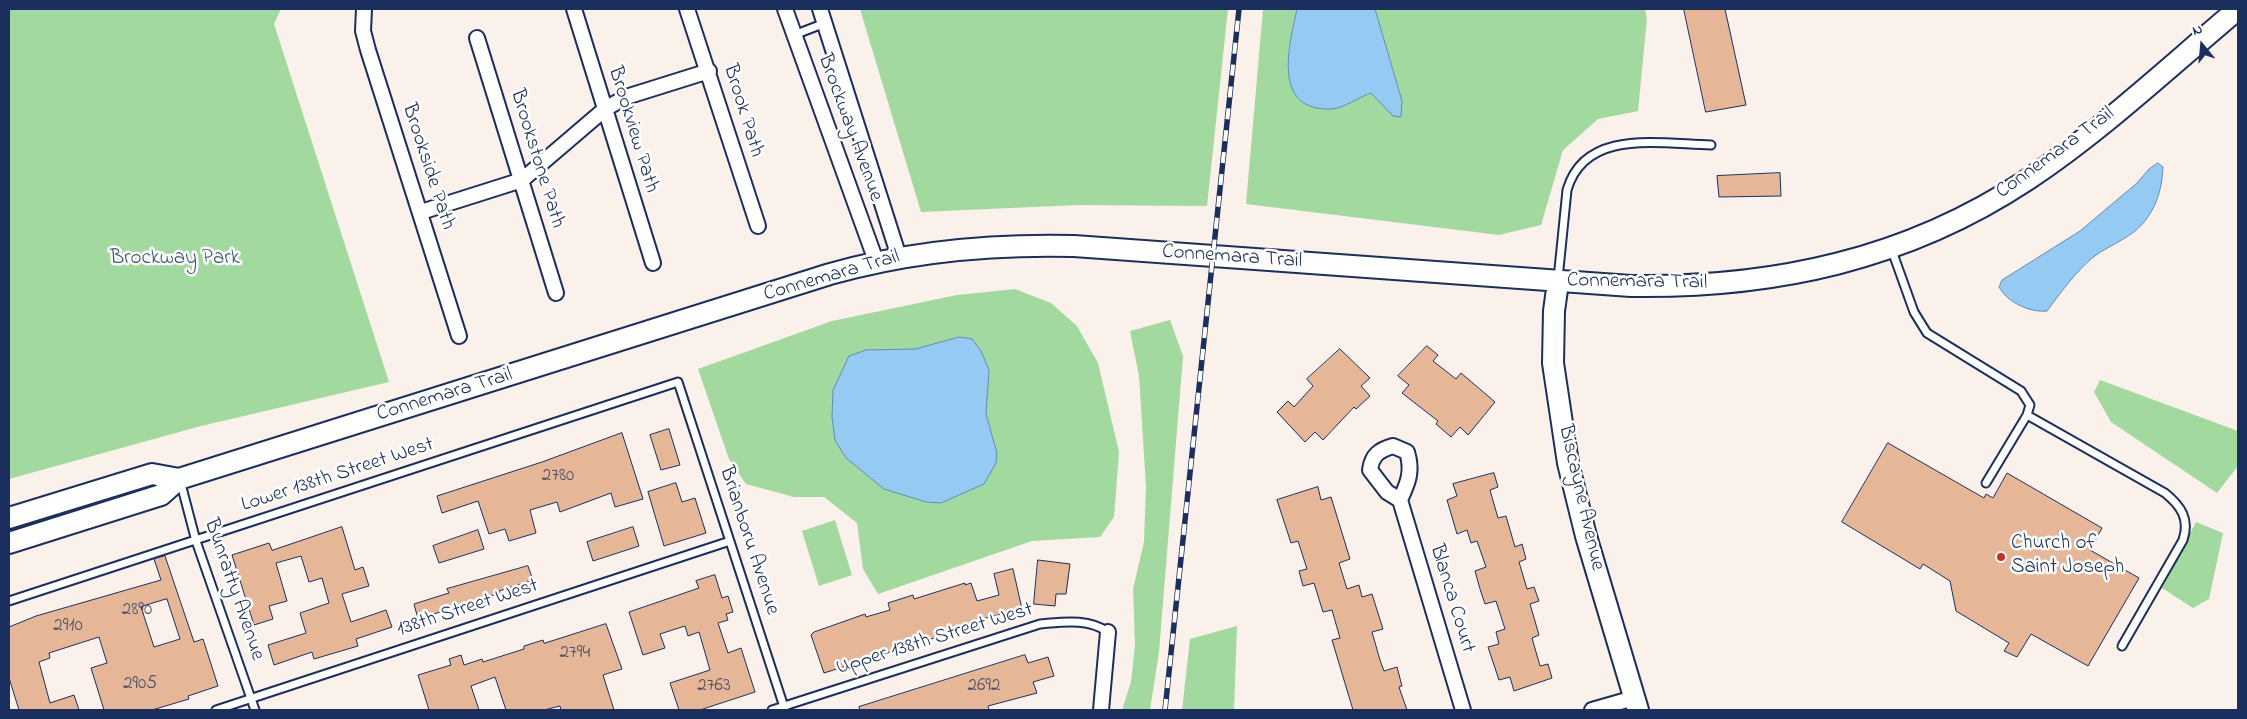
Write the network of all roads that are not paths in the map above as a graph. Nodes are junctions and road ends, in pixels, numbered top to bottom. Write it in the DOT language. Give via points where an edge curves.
graph roads {
  1 [pos="364,9"];
  2 [pos="574,9"];
  3 [pos="687,9"];
  4 [pos="786,9"];
  5 [pos="820,9"];
  6 [pos="2238,9"];
  7 [pos="825,23"];
  8 [pos="793,35"];
  9 [pos="477,38"];
  10 [pos="708,71"];
  11 [pos="605,109"];
  12 [pos="1711,146"];
  13 [pos="522,180"];
  14 [pos="421,212"];
  15 [pos="758,226"];
  16 [pos="1891,248"];
  17 [pos="900,257"];
  18 [pos="876,261"];
  19 [pos="653,263"];
  20 [pos="1558,282"];
  21 [pos="556,293"];
  22 [pos="459,336"];
  23 [pos="678,382"];
  24 [pos="2027,415"];
  25 [pos="179,479"];
  26 [pos="1986,483"];
  27 [pos="1400,500"];
  28 [pos="9,518"];
  29 [pos="196,541"];
  30 [pos="730,541"];
  31 [pos="9,543"];
  32 [pos="9,601"];
  33 [pos="1108,632"];
  34 [pos="2122,646"];
  35 [pos="252,698"];
  36 [pos="1636,704"];
  37 [pos="785,708"];
  38 [pos="216,710"];
  39 [pos="256,710"];
  40 [pos="772,710"];
  41 [pos="1101,710"];
  42 [pos="1463,710"];
  43 [pos="1592,710"];
  1 -- 14 [label="street, Brookside Path" via="363,31 368,50"];
  2 -- 11 [label="street, Brookview Path"];
  3 -- 10 [label="street, Brook Path"];
  4 -- 8 [label="street, Brockway Avenue"];
  5 -- 7 [label="street, Brockway Avenue"];
  6 -- 16 [label="street, Connemara Trail" via="2026,181 1958,219"];
  7 -- 8 [label="lane"];
  7 -- 17 [label="street, Brockway Avenue"];
  8 -- 18 [label="street, Brockway Avenue"];
  9 -- 13 [label="street, Brookstone Path"];
  10 -- 11 [label="street" via="626,97"];
  10 -- 15 [label="street, Brook Path"];
  11 -- 13 [label="street"];
  11 -- 19 [label="street, Brookview Path"];
  12 -- 20 [label="lane" via="1626,143 1597,151 1580,164 1567,190"];
  13 -- 14 [label="street"];
  13 -- 21 [label="street, Brookstone Path"];
  14 -- 22 [label="street, Brookside Path"];
  16 -- 20 [label="street, Connemara Trail" via="1800,273 1722,285 1631,286"];
  16 -- 24 [label="lane" via="1914,312 1927,333 2021,391 2030,405"];
  17 -- 18 [label="street, Connemara Trail"];
  17 -- 20 [label="street, Connemara Trail" via="1017,244"];
  18 -- 25 [label="street, Connemara Trail"];
  20 -- 36 [label="street, Biscayne Avenue" via="1553,363 1568,463"];
  23 -- 29 [label="lane, Lower 138th Street West"];
  23 -- 30 [label="lane, Brianboru Avenue"];
  24 -- 26 [label="lane"];
  24 -- 34 [label="lane" via="2164,493 2186,519 2184,540"];
  25 -- 28 [label="street, Connemara Trail" via="152,474"];
  25 -- 29 [label="lane, Bunratty Avenue"];
  25 -- 31 [label="street, Connemara Trail" via="161,495"];
  27 -- 42 [label="street, Blanca Court"];
  29 -- 32 [label="lane, Lower 138th Street West"];
  29 -- 35 [label="lane, Bunratty Avenue"];
  30 -- 35 [label="lane, 138th Street West"];
  30 -- 37 [label="lane, Brianboru Avenue"];
  33 -- 37 [label="lane, Upper 138th Street West" via="1097,624 1069,621 1040,624"];
  33 -- 41 [label="street"];
  35 -- 38 [label="lane, 138th Street West"];
  35 -- 39 [label="lane, Bunratty Avenue"];
  36 -- 43 [label="street"];
  37 -- 40 [label="lane, Upper 138th Street West"];
}
